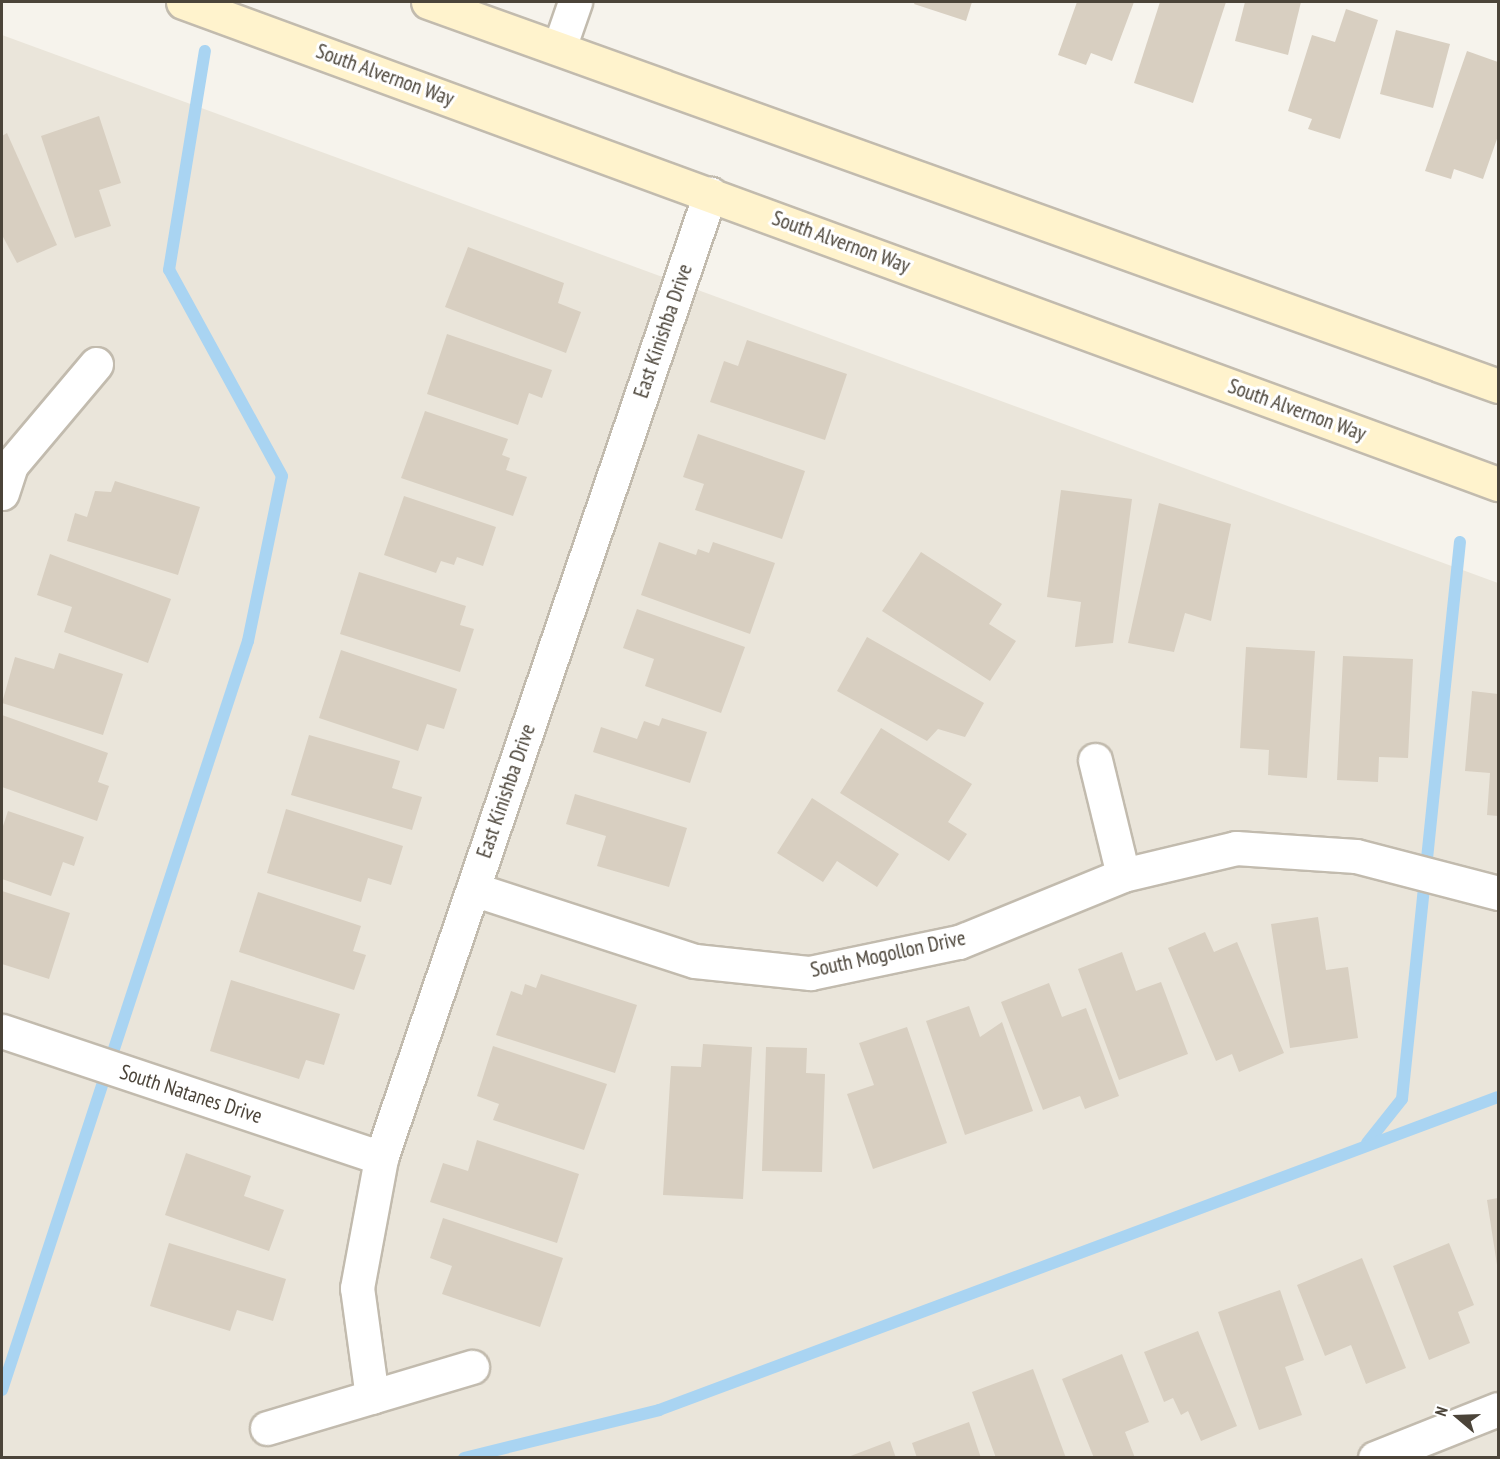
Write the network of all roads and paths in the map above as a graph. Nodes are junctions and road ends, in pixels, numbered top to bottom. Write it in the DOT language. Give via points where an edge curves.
graph roads {
  1 [pos="183,2"];
  2 [pos="428,2"];
  3 [pos="575,2"];
  4 [pos="559,48"];
  5 [pos="710,194"];
  6 [pos="96,364"];
  7 [pos="1498,386"];
  8 [pos="1498,484"];
  9 [pos="2,493"];
  10 [pos="1095,760"];
  11 [pos="1123,875"];
  12 [pos="473,889"];
  13 [pos="1498,893"];
  14 [pos="2,1031"];
  15 [pos="381,1158"];
  16 [pos="472,1367"];
  17 [pos="372,1397"];
  18 [pos="1498,1409"];
  19 [pos="267,1428"];
  20 [pos="1376,1458"];
  1 -- 5 [label="main road, South Alvernon Way"];
  2 -- 4 [label="main road"];
  3 -- 4 [label="street"];
  4 -- 7 [label="main road"];
  5 -- 8 [label="main road, South Alvernon Way"];
  5 -- 12 [label="street, East Kinishba Drive"];
  6 -- 9 [label="street" via="11,465"];
  10 -- 11 [label="street"];
  11 -- 12 [label="street, South Mogollon Drive" via="959,942 810,974 695,961"];
  11 -- 13 [label="street, South Mogollon Drive" via="1236,848 1356,856"];
  12 -- 15 [label="street, East Kinishba Drive"];
  14 -- 15 [label="street, South Natanes Drive"];
  15 -- 17 [label="street, East Kinishba Drive" via="357,1288"];
  16 -- 17 [label="street"];
  17 -- 19 [label="street"];
  18 -- 20 [label="street"];
}
